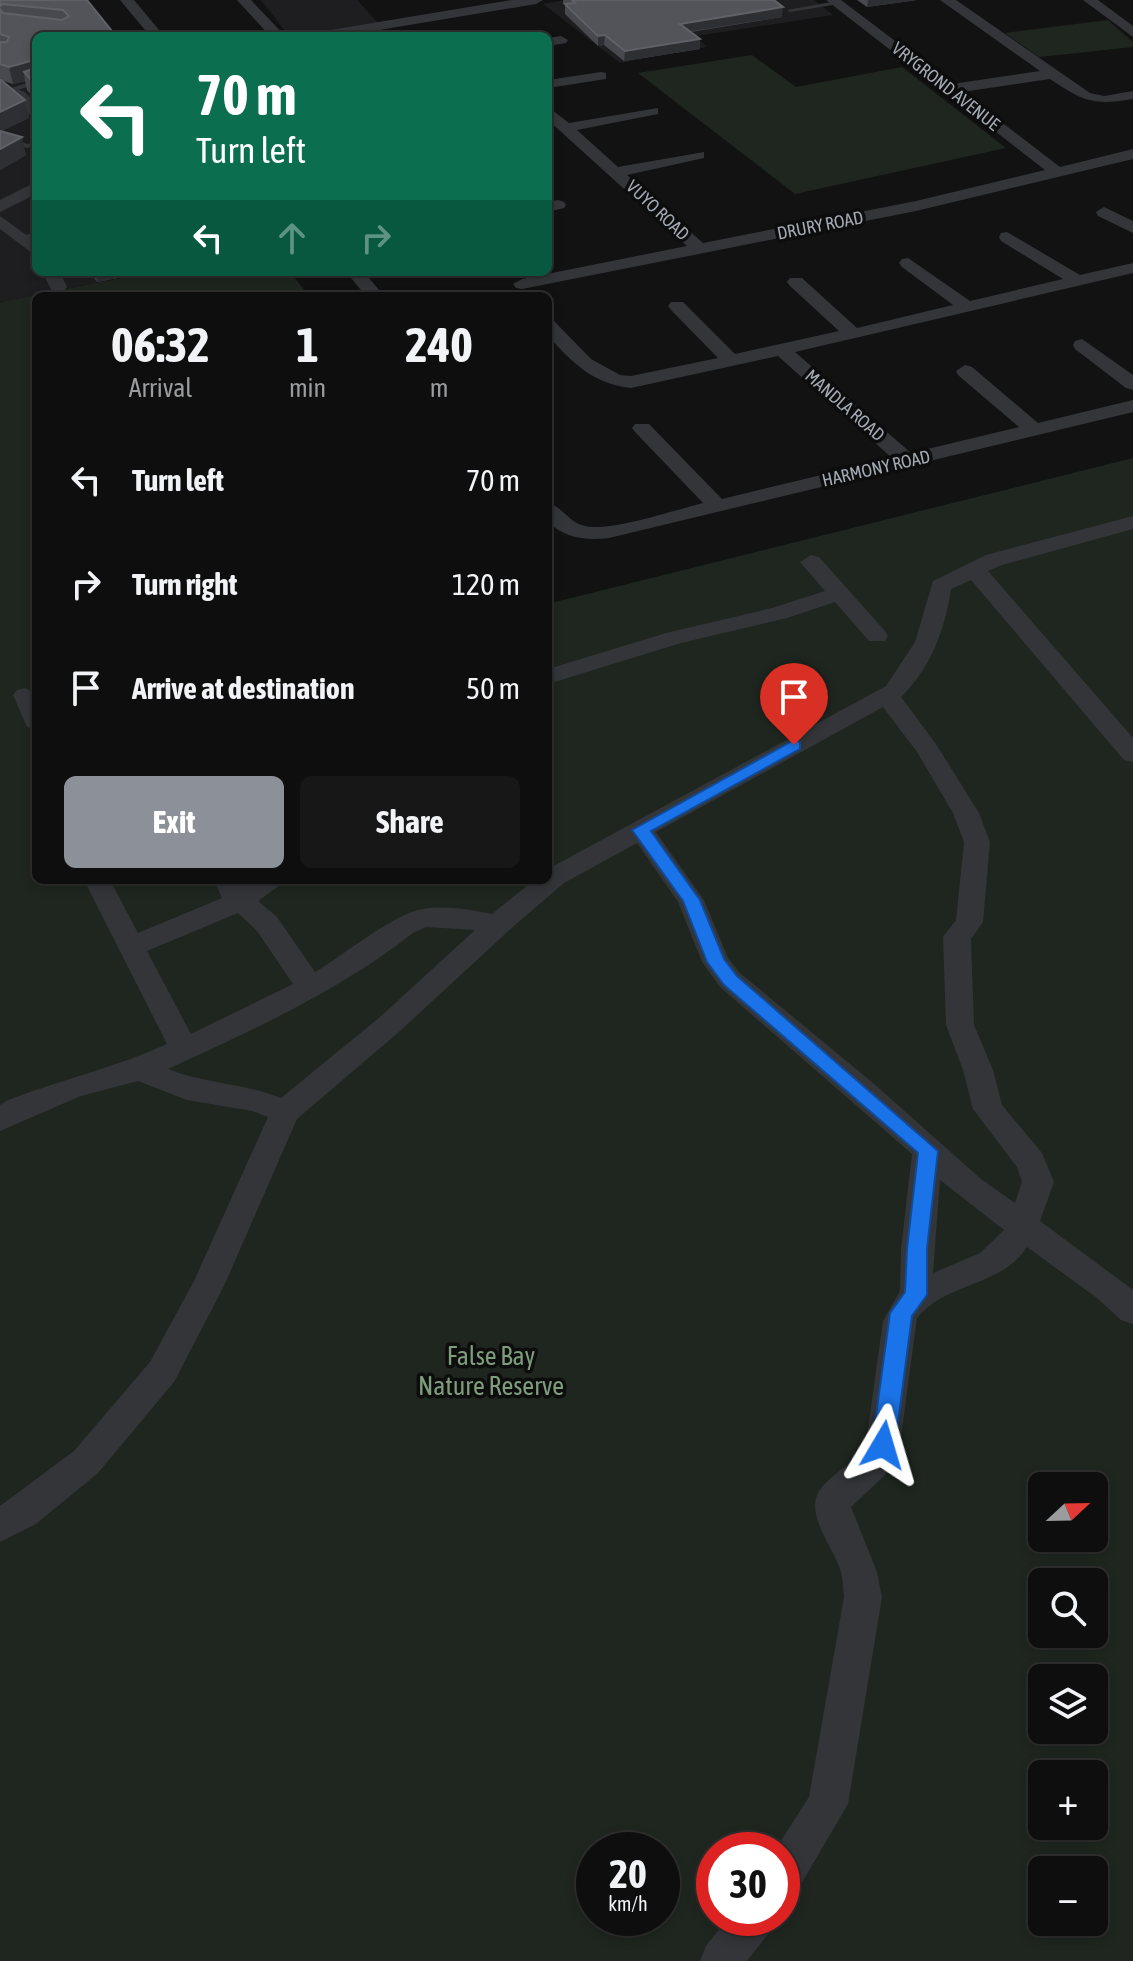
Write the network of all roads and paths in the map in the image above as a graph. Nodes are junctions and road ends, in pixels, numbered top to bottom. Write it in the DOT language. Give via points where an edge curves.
graph roads {
  1 [pos="127,0"];
  2 [pos="244,0"];
  3 [pos="417,0"];
  4 [pos="536,0"];
  5 [pos="947,0"];
  6 [pos="1090,0"];
  7 [pos="835,1"];
  8 [pos="790,10"];
  9 [pos="1133,15"];
  10 [pos="1115,17"];
  11 [pos="444,22"];
  12 [pos="154,32"];
  13 [pos="274,32"];
  14 [pos="354,32"];
  15 [pos="1133,33"];
  16 [pos="1052,74"];
  17 [pos="601,76"];
  18 [pos="32,83"];
  19 [pos="552,83"];
  20 [pos="949,89"];
  21 [pos="4,91"];
  22 [pos="1133,95"];
  23 [pos="32,108"];
  24 [pos="653,111"];
  25 [pos="552,116"];
  26 [pos="565,128"];
  27 [pos="0,137"];
  28 [pos="32,145"];
  29 [pos="1133,154"];
  30 [pos="698,155"];
  31 [pos="617,172"];
  32 [pos="1057,172"];
  33 [pos="32,189"];
  34 [pos="0,207"];
  35 [pos="1104,212"];
  36 [pos="0,221"];
  37 [pos="1133,228"];
  38 [pos="29,236"];
  39 [pos="1007,237"];
  40 [pos="699,248"];
  41 [pos="908,263"];
  42 [pos="1133,268"];
  43 [pos="358,276"];
  44 [pos="796,282"];
  45 [pos="1079,282"];
  46 [pos="518,284"];
  47 [pos="372,292"];
  48 [pos="677,306"];
  49 [pos="968,308"];
  50 [pos="552,329"];
  51 [pos="853,334"];
  52 [pos="1082,345"];
  53 [pos="782,350"];
  54 [pos="731,360"];
  55 [pos="965,371"];
  56 [pos="1133,384"];
  57 [pos="1133,406"];
  58 [pos="642,428"];
  59 [pos="1034,430"];
  60 [pos="908,461"];
  61 [pos="717,506"];
  62 [pos="552,514"];
  63 [pos="1133,522"];
  64 [pos="811,562"];
  65 [pos="974,569"];
  66 [pos="839,594"];
  67 [pos="877,636"];
  68 [pos="552,676"];
  69 [pos="25,695"];
  70 [pos="887,695"];
  71 [pos="32,712"];
  72 [pos="1133,754"];
  73 [pos="641,830"];
  74 [pos="552,880"];
  75 [pos="99,884"];
  76 [pos="257,884"];
  77 [pos="547,884"];
  78 [pos="235,891"];
  79 [pos="498,925"];
  80 [pos="130,947"];
  81 [pos="310,987"];
  82 [pos="184,1049"];
  83 [pos="140,1069"];
  84 [pos="285,1112"];
  85 [pos="0,1119"];
  86 [pos="928,1151"];
  87 [pos="1021,1227"];
  88 [pos="916,1295"];
  89 [pos="1133,1310"];
  90 [pos="0,1525"];
  91 [pos="800,1848"];
  92 [pos="740,1936"];
  93 [pos="721,1961"];
  1 -- 12 [label="street"];
  2 -- 13 [label="street"];
  3 -- 11 [label="street"];
  4 -- 11 [label="street"];
  5 -- 16 [label="street"];
  6 -- 10 [label="street"];
  7 -- 8 [label="lane"];
  7 -- 20 [label="street, VRYGROND AVENUE"];
  9 -- 10 [label="street"];
  10 -- 15 [label="street"];
  11 -- 14 [label="street"];
  16 -- 20 [label="street"];
  16 -- 22 [label="street" via="1095,99"];
  17 -- 19 [label="street"];
  18 -- 21 [label="lane"];
  20 -- 32 [label="street, VRYGROND AVENUE"];
  21 -- 23 [label="street" via="25,99"];
  24 -- 26 [label="street"];
  25 -- 26 [label="street, VUYO ROAD"];
  26 -- 31 [label="street, VUYO ROAD"];
  27 -- 28 [label="lane"];
  29 -- 32 [label="street, DRURY ROAD"];
  30 -- 31 [label="street, VUYO ROAD"];
  31 -- 40 [label="street, VUYO ROAD"];
  32 -- 40 [label="street, DRURY ROAD"];
  33 -- 34 [label="street"];
  35 -- 37 [label="street"];
  36 -- 38 [label="street"];
  39 -- 45 [label="street"];
  40 -- 46 [label="street, DRURY ROAD"];
  41 -- 49 [label="street"];
  42 -- 45 [label="street"];
  43 -- 47 [label="street"];
  44 -- 51 [label="street"];
  45 -- 49 [label="street"];
  48 -- 54 [label="street"];
  49 -- 51 [label="street"];
  50 -- 54 [label="street" via="596,374 618,382"];
  51 -- 53 [label="street"];
  52 -- 56 [label="street"];
  53 -- 54 [label="street"];
  53 -- 60 [label="street, MANDLA ROAD"];
  55 -- 59 [label="street"];
  57 -- 59 [label="street, HARMONY ROAD"];
  58 -- 61 [label="street"];
  59 -- 60 [label="street, HARMONY ROAD"];
  60 -- 61 [label="street, HARMONY ROAD"];
  61 -- 62 [label="street, HARMONY ROAD" via="593,534 561,525"];
  63 -- 65 [label="street"];
  64 -- 66 [label="street"];
  65 -- 70 [label="street" via="941,586 933,630 911,673"];
  65 -- 72 [label="street"];
  66 -- 67 [label="street"];
  66 -- 68 [label="street"];
  69 -- 71 [label="street"];
  70 -- 73 [label="street"];
  70 -- 87 [label="street" via="927,749 966,813 977,842 969,922 957,937 960,1025 988,1109 1031,1162 1038,1182"];
  73 -- 74 [label="street"];
  73 -- 86 [label="street" via="691,900 716,962 730,980"];
  75 -- 80 [label="street"];
  76 -- 78 [label="street"];
  77 -- 79 [label="street"];
  78 -- 80 [label="street"];
  78 -- 81 [label="street" via="267,924"];
  79 -- 81 [label="street" via="423,918"];
  79 -- 84 [label="street"];
  80 -- 82 [label="street"];
  81 -- 82 [label="street"];
  82 -- 83 [label="street"];
  83 -- 84 [label="street" via="187,1089 256,1100"];
  83 -- 85 [label="street" via="74,1087"];
  84 -- 90 [label="street" via="208,1286 162,1372 86,1462"];
  86 -- 87 [label="street"];
  86 -- 88 [label="street"];
  87 -- 88 [label="street" via="1005,1253 965,1277"];
  87 -- 89 [label="street"];
  88 -- 91 [label="street" via="901,1313 883,1445 873,1464 833,1500 863,1597 828,1804"];
  92 -- 93 [label="street"];
}
